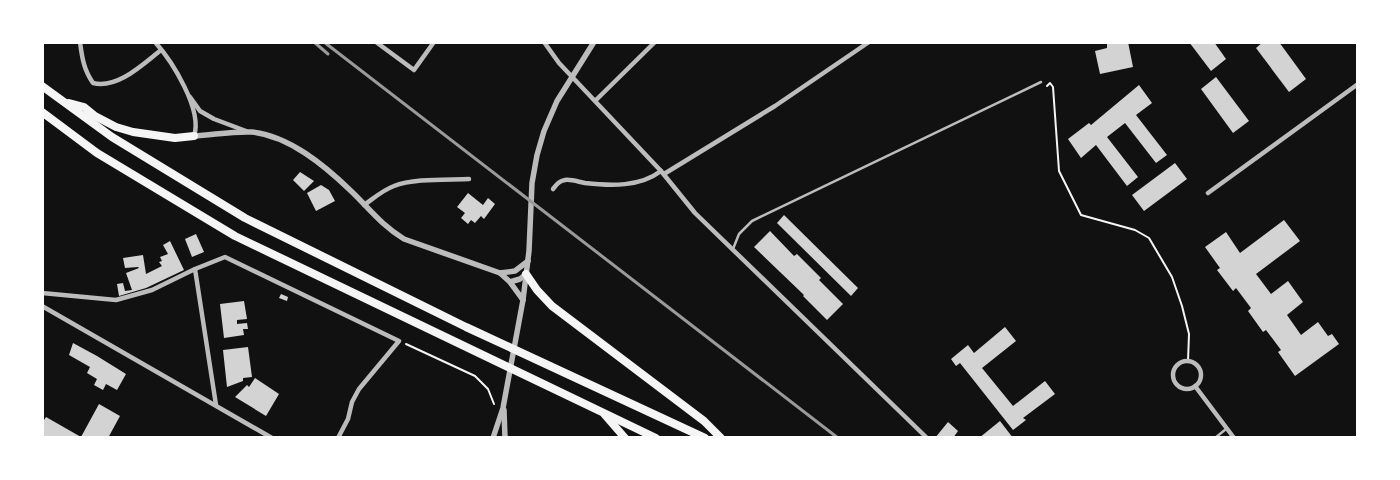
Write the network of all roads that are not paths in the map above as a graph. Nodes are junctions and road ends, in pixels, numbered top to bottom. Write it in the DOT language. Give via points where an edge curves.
graph roads {
  1 [pos="80,42"];
  2 [pos="155,42"];
  3 [pos="376,42"];
  4 [pos="434,42"];
  5 [pos="544,42"];
  6 [pos="594,42"];
  7 [pos="655,42"];
  8 [pos="869,42"];
  9 [pos="161,50"];
  10 [pos="1041,82"];
  11 [pos="1358,84"];
  12 [pos="42,86"];
  13 [pos="187,94"];
  14 [pos="596,100"];
  15 [pos="64,102"];
  16 [pos="42,112"];
  17 [pos="250,132"];
  18 [pos="194,136"];
  19 [pos="663,172"];
  20 [pos="469,179"];
  21 [pos="554,189"];
  22 [pos="1208,193"];
  23 [pos="364,205"];
  24 [pos="733,249"];
  25 [pos="528,261"];
  26 [pos="195,269"];
  27 [pos="500,273"];
  28 [pos="526,274"];
  29 [pos="510,282"];
  30 [pos="42,293"];
  31 [pos="523,300"];
  32 [pos="42,306"];
  33 [pos="1195,386"];
  34 [pos="216,405"];
  35 [pos="503,408"];
  36 [pos="602,411"];
  37 [pos="1227,428"];
  38 [pos="272,438"];
  39 [pos="338,438"];
  40 [pos="493,438"];
  41 [pos="504,438"];
  42 [pos="625,438"];
  43 [pos="656,438"];
  44 [pos="705,438"];
  45 [pos="721,438"];
  46 [pos="927,438"];
  47 [pos="1215,438"];
  48 [pos="1234,438"];
  1 -- 9 [label="street" via="87,74 93,83 103,85 131,73"];
  2 -- 9 [label="street"];
  3 -- 4 [label="street" via="414,70"];
  5 -- 14 [label="street" via="559,63"];
  6 -- 25 [label="street" via="557,101 544,130 532,184"];
  7 -- 14 [label="street"];
  8 -- 19 [label="street" via="775,106"];
  9 -- 13 [label="street"];
  10 -- 24 [label="lane" via="752,221 739,234"];
  11 -- 22 [label="street"];
  12 -- 15 [label="highway"];
  13 -- 17 [label="street" via="200,111"];
  13 -- 18 [label="street" via="196,120"];
  14 -- 19 [label="street"];
  15 -- 18 [label="highway" via="84,107 116,127 133,132 175,138"];
  15 -- 44 [label="highway" via="112,137 245,218"];
  16 -- 36 [label="highway" via="97,153 235,236"];
  17 -- 18 [label="street"];
  17 -- 23 [label="street" via="267,135 302,152"];
  19 -- 21 [label="street" via="629,184 559,181"];
  19 -- 24 [label="street" via="695,213"];
  20 -- 23 [label="street" via="408,182 378,194"];
  23 -- 27 [label="street" via="380,222 404,238"];
  24 -- 46 [label="street"];
  25 -- 27 [label="street" via="514,271"];
  25 -- 28 [label="street"];
  26 -- 30 [label="street" via="152,290 116,300"];
  26 -- 34 [label="street"];
  26 -- 39 [label="street" via="225,257 399,341 359,389"];
  27 -- 29 [label="street"];
  28 -- 29 [label="street"];
  28 -- 31 [label="street"];
  28 -- 45 [label="highway" via="552,306 704,421"];
  29 -- 31 [label="street"];
  31 -- 35 [label="street"];
  32 -- 34 [label="street"];
  33 -- 33 [label="street" via="1182,388 1175,382 1176,366 1184,361 1196,365 1200,378"];
  33 -- 37 [label="street"];
  34 -- 38 [label="street"];
  35 -- 40 [label="street"];
  35 -- 41 [label="street"];
  36 -- 42 [label="highway"];
  36 -- 43 [label="highway"];
  37 -- 47 [label="lane"];
  37 -- 48 [label="street"];
}
